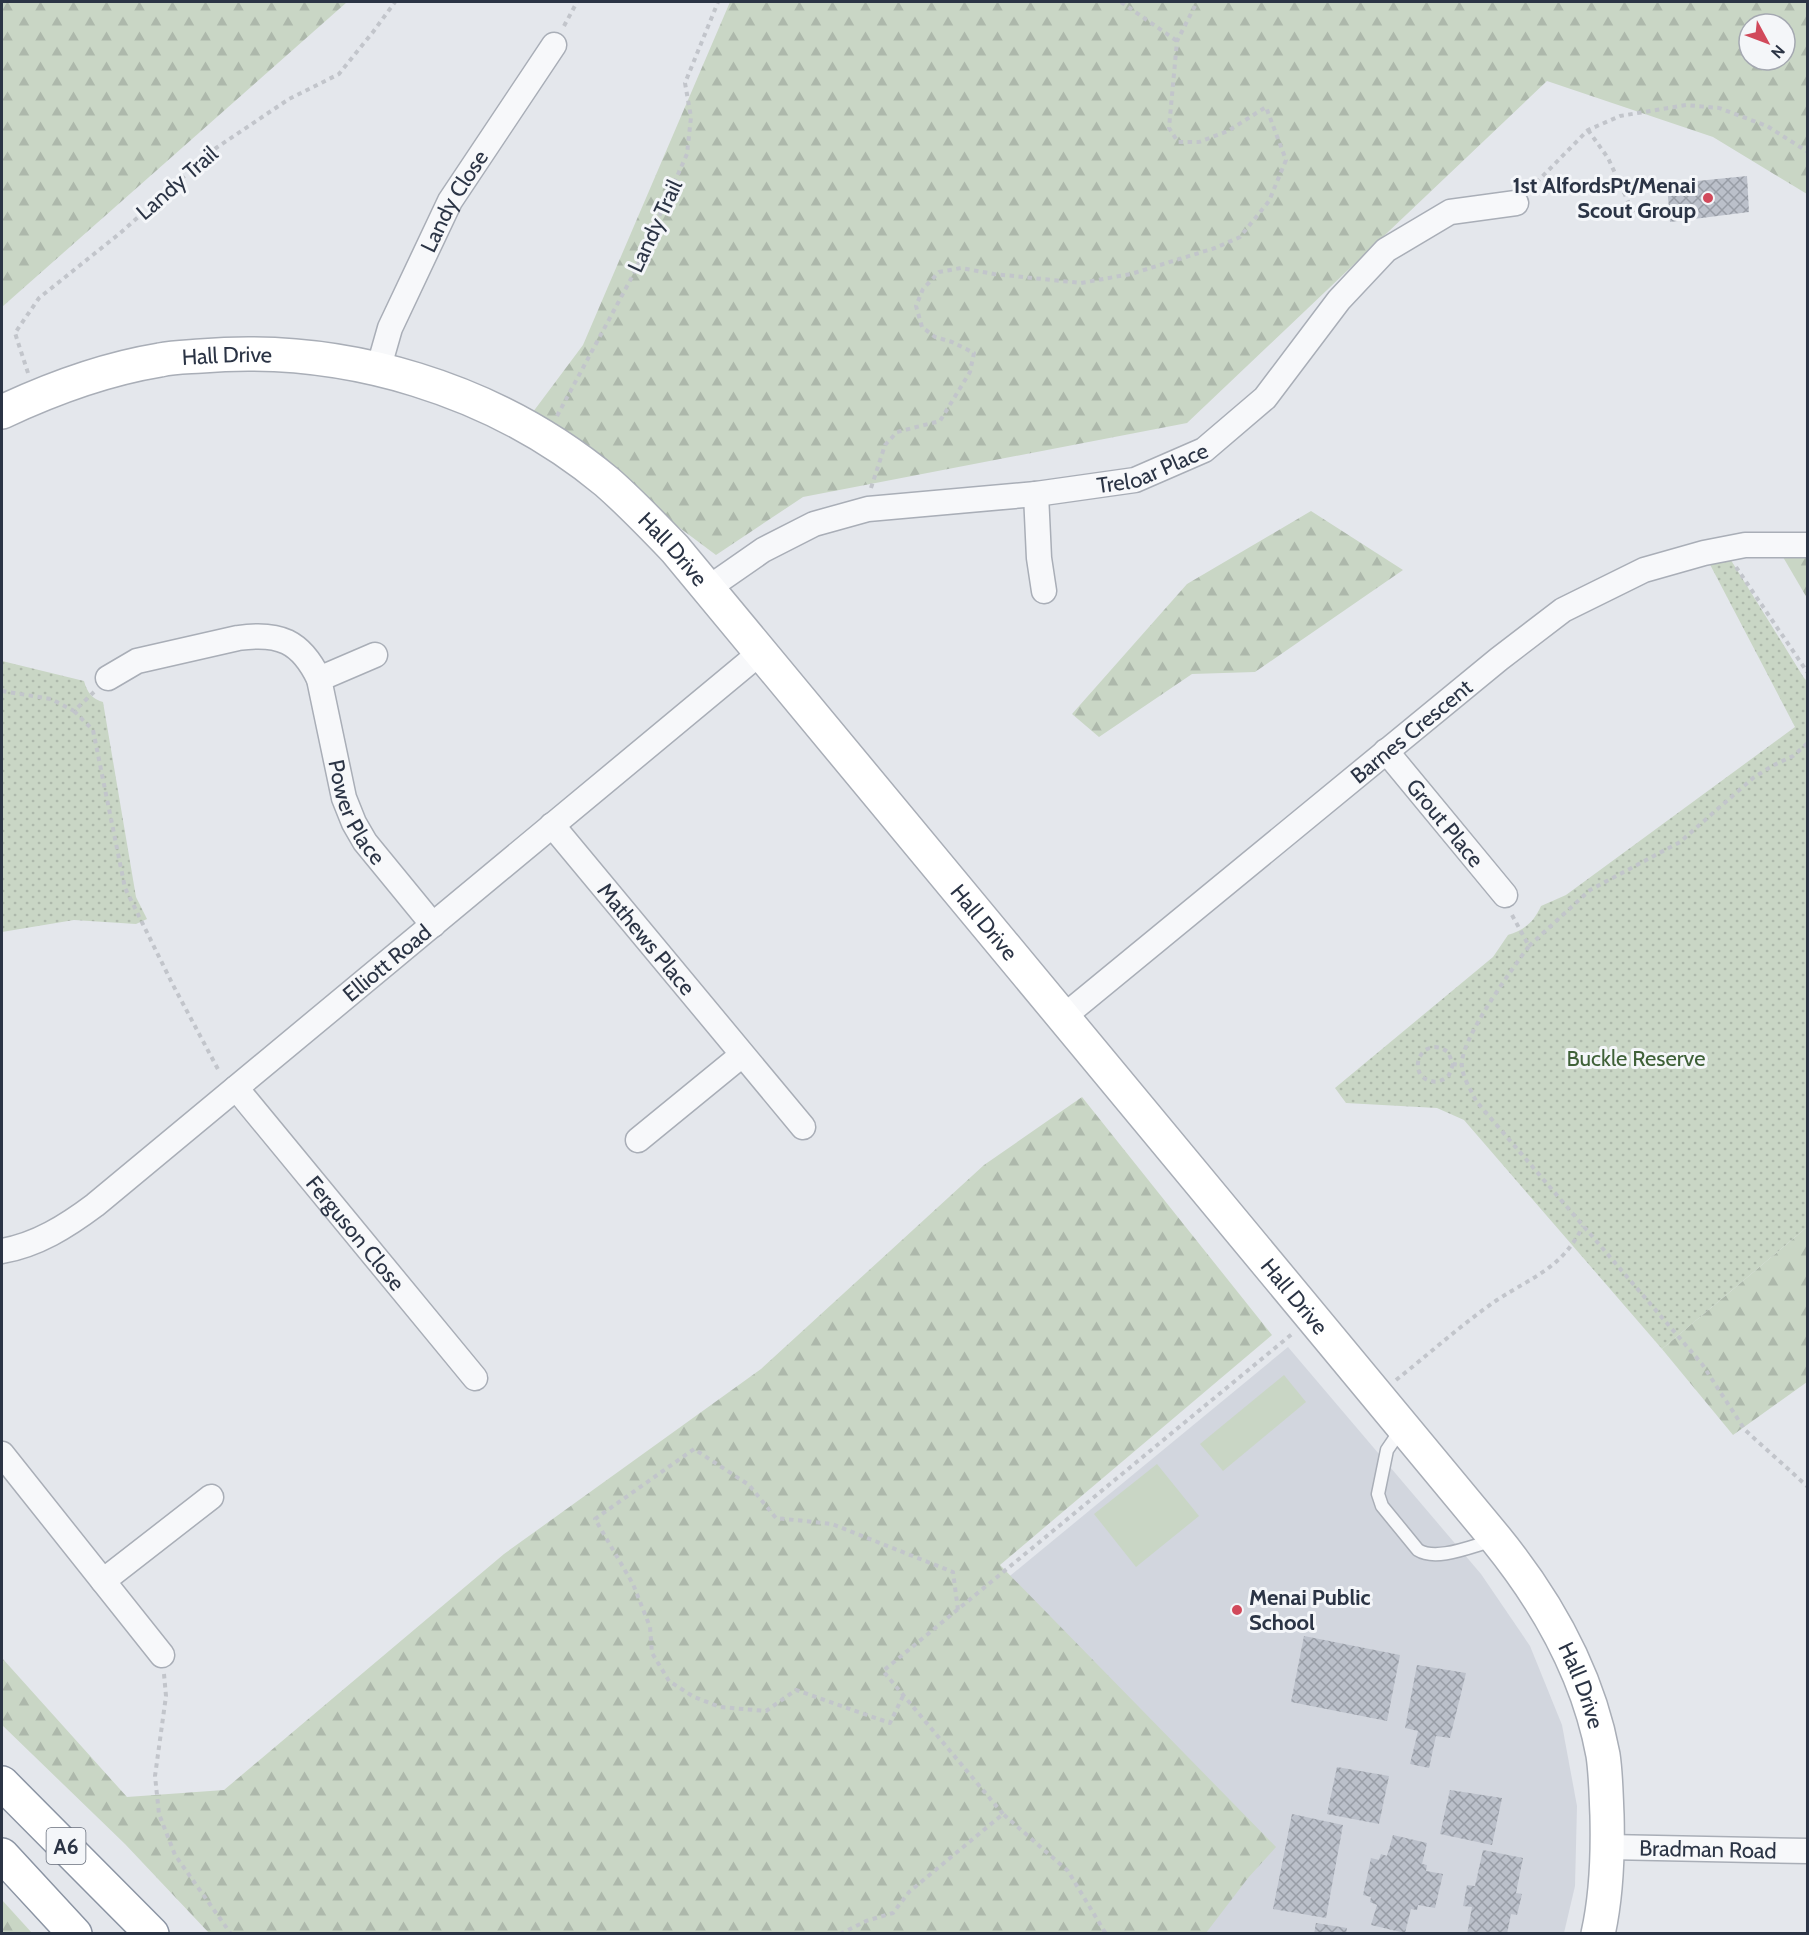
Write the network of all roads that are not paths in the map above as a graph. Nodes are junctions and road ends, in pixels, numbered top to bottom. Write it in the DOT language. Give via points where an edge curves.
graph roads {
  1 [pos="554,45"];
  2 [pos="1516,203"];
  3 [pos="378,370"];
  4 [pos="2,412"];
  5 [pos="1036,494"];
  6 [pos="1808,545"];
  7 [pos="707,589"];
  8 [pos="1044,591"];
  9 [pos="760,653"];
  10 [pos="375,655"];
  11 [pos="108,678"];
  12 [pos="318,680"];
  13 [pos="1386,751"];
  14 [pos="552,825"];
  15 [pos="1505,895"];
  16 [pos="433,925"];
  17 [pos="1062,1018"];
  18 [pos="742,1055"];
  19 [pos="233,1090"];
  20 [pos="802,1127"];
  21 [pos="638,1140"];
  22 [pos="2,1251"];
  23 [pos="474,1378"];
  24 [pos="1402,1428"];
  25 [pos="2,1454"];
  26 [pos="211,1497"];
  27 [pos="1496,1539"];
  28 [pos="103,1581"];
  29 [pos="162,1655"];
  30 [pos="2,1783"];
  31 [pos="1608,1847"];
  32 [pos="1808,1851"];
  33 [pos="2,1855"];
  34 [pos="75,1934"];
  35 [pos="152,1934"];
  36 [pos="1598,1934"];
  1 -- 3 [label="street, Landy Close" via="450,201 390,328"];
  2 -- 5 [label="street, Treloar Place" via="1450,212 1386,250 1339,300 1265,398 1204,450 1135,480"];
  3 -- 4 [label="main road, Hall Drive" via="307,356 237,353 161,360 99,374"];
  3 -- 7 [label="main road, Hall Drive" via="457,394 545,438 634,505"];
  5 -- 7 [label="street, Treloar Place" via="868,509 814,524 763,550"];
  5 -- 8 [label="street"];
  6 -- 13 [label="street, Barnes Crescent" via="1744,545 1644,570 1563,610"];
  7 -- 9 [label="main road, Hall Drive"];
  9 -- 14 [label="street, Elliott Road"];
  9 -- 17 [label="main road, Hall Drive"];
  10 -- 12 [label="street"];
  11 -- 12 [label="street, Power Place" via="136,661 271,636 297,648 310,662"];
  12 -- 16 [label="street, Power Place" via="344,798 354,823"];
  13 -- 15 [label="street, Grout Place"];
  13 -- 17 [label="street, Barnes Crescent"];
  14 -- 16 [label="street, Elliott Road"];
  14 -- 18 [label="street, Mathews Place"];
  16 -- 19 [label="street, Elliott Road"];
  17 -- 24 [label="main road, Hall Drive"];
  18 -- 20 [label="street, Mathews Place"];
  18 -- 21 [label="street"];
  19 -- 22 [label="street, Elliott Road" via="70,1223 41,1239"];
  19 -- 23 [label="street, Ferguson Close"];
  24 -- 27 [label="main road, Hall Drive"];
  24 -- 27 [label="lane" via="1387,1450 1378,1494 1382,1506 1418,1550 1438,1555"];
  25 -- 28 [label="street"];
  26 -- 28 [label="street"];
  27 -- 31 [label="main road, Hall Drive" via="1545,1606 1580,1676 1603,1757"];
  28 -- 29 [label="street"];
  30 -- 35 [label="main road, A6"];
  31 -- 32 [label="street, Bradman Road"];
  31 -- 36 [label="main road, Hall Drive"];
  33 -- 34 [label="main road, A6"];
}
